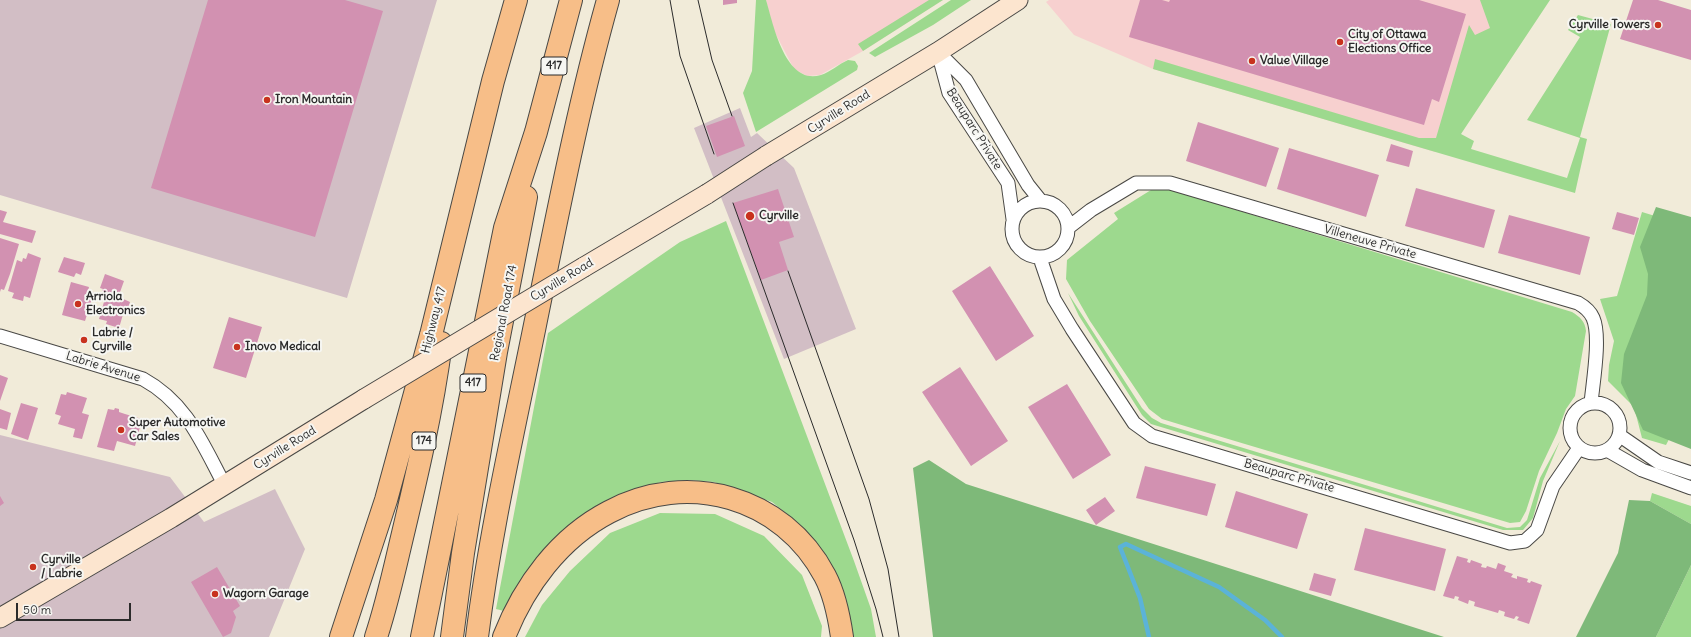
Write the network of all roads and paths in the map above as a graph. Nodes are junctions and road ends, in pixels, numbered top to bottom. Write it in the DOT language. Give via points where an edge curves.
graph roads {
  1 [pos="516,0"];
  2 [pos="571,0"];
  3 [pos="608,0"];
  4 [pos="1018,0"];
  5 [pos="938,52"];
  6 [pos="536,132"];
  7 [pos="1040,200"];
  8 [pos="1013,218"];
  9 [pos="1069,227"];
  10 [pos="455,241"];
  11 [pos="1040,258"];
  12 [pos="0,336"];
  13 [pos="1591,403"];
  14 [pos="1619,436"];
  15 [pos="1579,448"];
  16 [pos="1607,450"];
  17 [pos="1691,473"];
  18 [pos="225,486"];
  19 [pos="1691,488"];
  20 [pos="0,618"];
  21 [pos="341,637"];
  22 [pos="376,637"];
  23 [pos="422,637"];
  24 [pos="452,637"];
  25 [pos="477,637"];
  26 [pos="504,637"];
  27 [pos="842,637"];
  1 -- 10 [label="highway, Highway 417" via="493,81"];
  2 -- 6 [label="highway, 417"];
  3 -- 25 [label="highway" via="595,46 551,244 500,494"];
  4 -- 5 [label="main road, Cyrville Road"];
  5 -- 7 [label="street, Beauparc Private" via="966,80"];
  5 -- 8 [label="street, Beauparc Private" via="949,93 1008,183"];
  5 -- 18 [label="main road, Cyrville Road, bridge" via="707,194 364,399"];
  6 -- 23 [label="highway, 417" via="505,228"];
  6 -- 24 [label="highway, Regional Road 174" via="521,232 487,406"];
  7 -- 8 [label="street" via="1019,209"];
  7 -- 9 [label="street" via="1060,209"];
  8 -- 11 [label="street" via="1013,241 1029,256"];
  9 -- 11 [label="street" via="1067,240 1060,249 1051,256"];
  9 -- 13 [label="street, Villeneuve Private" via="1091,210 1136,183 1170,183 1578,303 1588,310 1594,319 1596,341"];
  10 -- 21 [label="highway, Highway 417" via="386,500"];
  10 -- 22 [label="highway, 174" via="433,398 387,603"];
  11 -- 15 [label="street, Beauparc Private" via="1054,298 1072,329 1134,423 1152,436 1510,543 1525,541 1537,530 1553,486"];
  12 -- 18 [label="street, Labrie Avenue" via="143,379 158,388 181,409 196,431"];
  13 -- 14 [label="street" via="1601,403 1614,411 1620,425"];
  13 -- 15 [label="street" via="1582,406 1571,421 1570,431"];
  14 -- 16 [label="street"];
  14 -- 17 [label="street" via="1658,462"];
  15 -- 16 [label="street" via="1598,453"];
  16 -- 19 [label="street" via="1642,470"];
  18 -- 20 [label="main road, Cyrville Road"];
  26 -- 27 [label="highway" via="531,582 574,536 608,512 624,505 662,493 684,492 715,494 748,504 766,513 793,534 826,577 833,594"];
}
